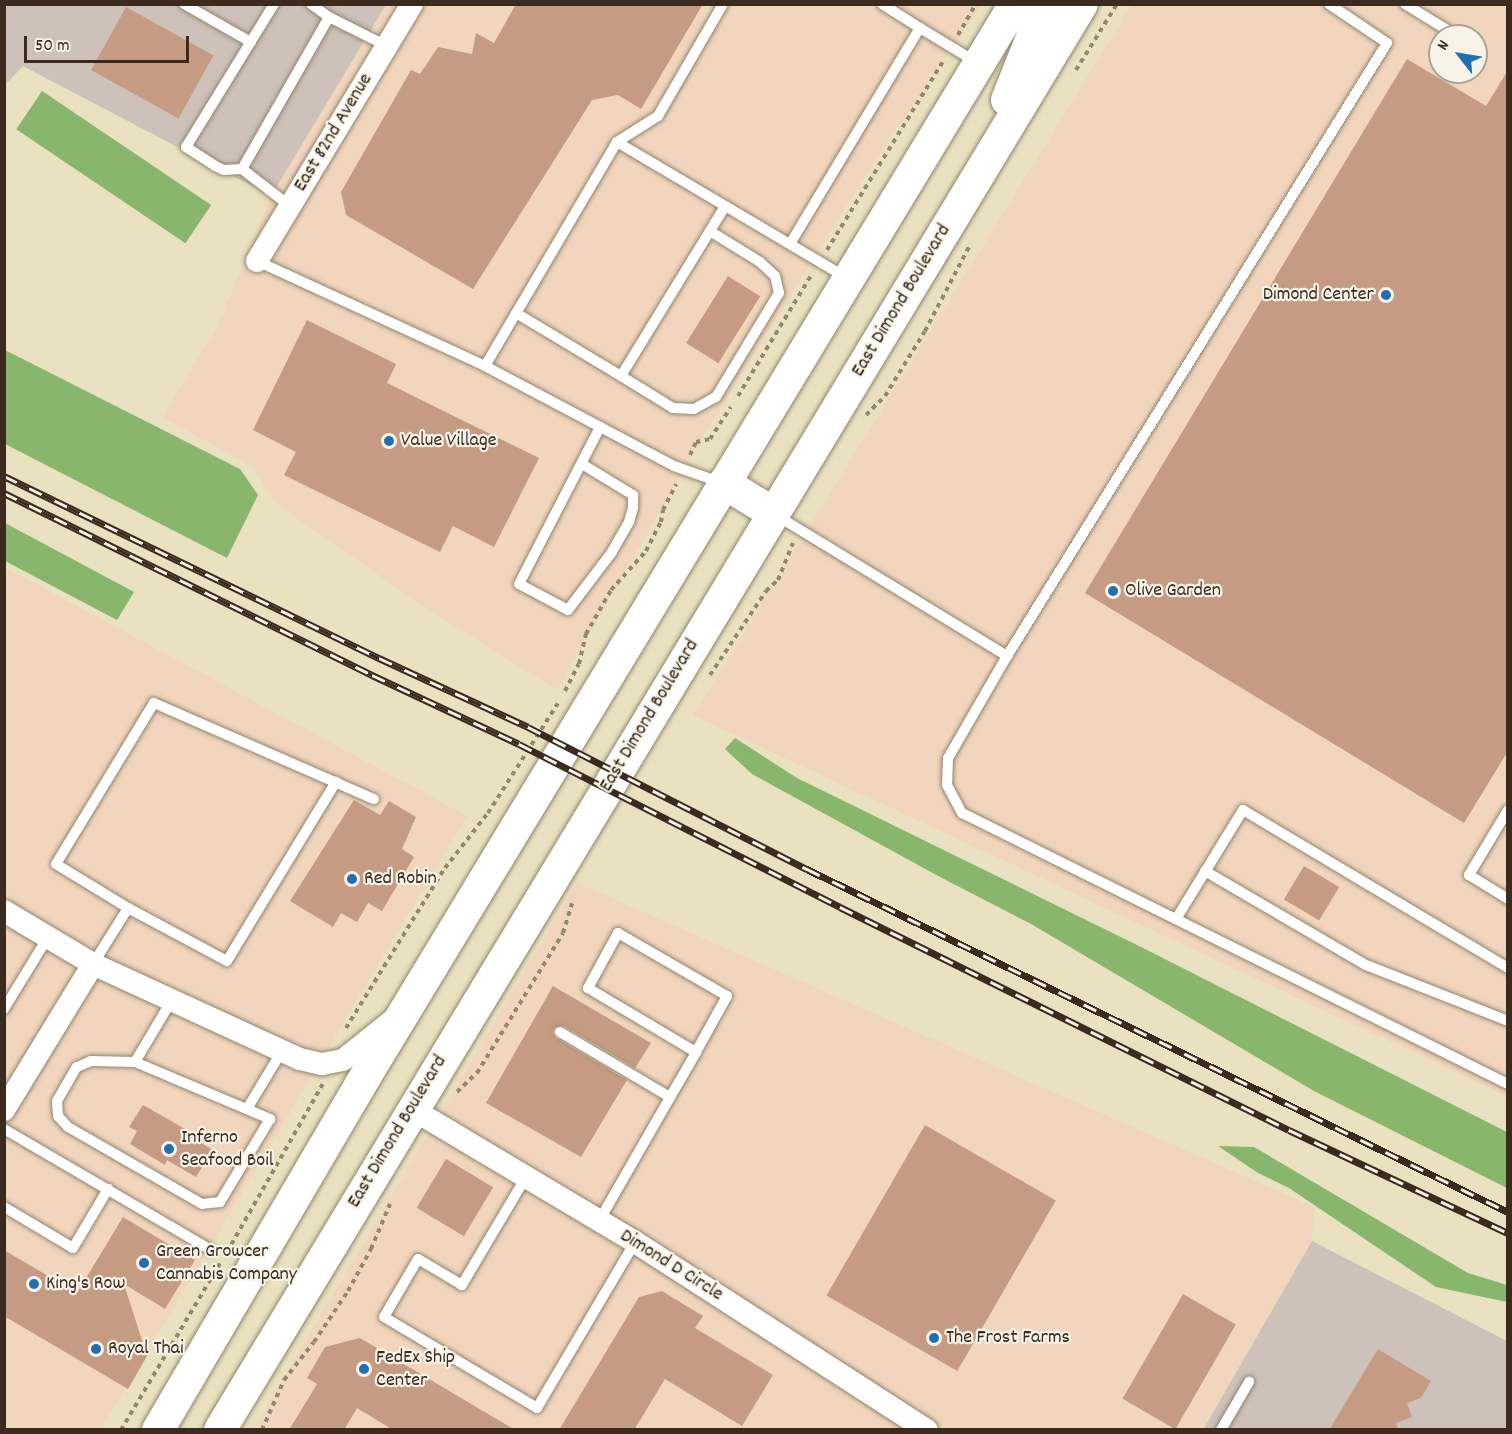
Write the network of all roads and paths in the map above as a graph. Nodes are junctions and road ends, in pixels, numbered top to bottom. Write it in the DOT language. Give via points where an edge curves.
graph roads {
  1 [pos="184,4"];
  2 [pos="274,4"];
  3 [pos="311,4"];
  4 [pos="412,4"];
  5 [pos="723,4"];
  6 [pos="882,4"];
  7 [pos="976,4"];
  8 [pos="1015,4"];
  9 [pos="1050,4"];
  10 [pos="1082,4"];
  11 [pos="1329,4"];
  12 [pos="1406,4"];
  13 [pos="329,17"];
  14 [pos="1438,24"];
  15 [pos="920,28"];
  16 [pos="251,42"];
  17 [pos="387,46"];
  18 [pos="951,47"];
  19 [pos="979,64"];
  20 [pos="617,142"];
  21 [pos="990,155"];
  22 [pos="242,169"];
  23 [pos="290,206"];
  24 [pos="725,206"];
  25 [pos="710,231"];
  26 [pos="790,244"];
  27 [pos="257,261"];
  28 [pos="820,262"];
  29 [pos="849,279"];
  30 [pos="516,313"];
  31 [pos="485,366"];
  32 [pos="621,376"];
  33 [pos="600,427"];
  34 [pos="582,464"];
  35 [pos="683,469"];
  36 [pos="724,483"];
  37 [pos="786,521"];
  38 [pos="1007,656"];
  39 [pos="703,683"];
  40 [pos="336,782"];
  41 [pos="374,799"];
  42 [pos="1508,810"];
  43 [pos="1205,871"];
  44 [pos="574,894"];
  45 [pos="1508,898"];
  46 [pos="128,908"];
  47 [pos="4,911"];
  48 [pos="1176,919"];
  49 [pos="48,937"];
  50 [pos="93,964"];
  51 [pos="1508,968"];
  52 [pos="172,1000"];
  53 [pos="408,1008"];
  54 [pos="4,1009"];
  55 [pos="1508,1022"];
  56 [pos="560,1032"];
  57 [pos="282,1051"];
  58 [pos="696,1052"];
  59 [pos="135,1062"];
  60 [pos="331,1062"];
  61 [pos="1508,1084"];
  62 [pos="670,1097"];
  63 [pos="247,1109"];
  64 [pos="4,1110"];
  65 [pos="423,1116"];
  66 [pos="4,1129"];
  67 [pos="526,1177"];
  68 [pos="108,1189"];
  69 [pos="393,1197"];
  70 [pos="4,1207"];
  71 [pos="599,1221"];
  72 [pos="635,1242"];
  73 [pos="211,1250"];
  74 [pos="1249,1382"];
  75 [pos="158,1430"];
  76 [pos="220,1430"];
  77 [pos="262,1430"];
  78 [pos="927,1430"];
  79 [pos="1221,1430"];
  1 -- 16 [label="lane"];
  2 -- 16 [label="lane"];
  3 -- 13 [label="lane"];
  4 -- 17 [label="street, East 82nd Avenue"];
  5 -- 20 [label="lane" via="658,116"];
  6 -- 15 [label="lane"];
  7 -- 18 [label="path"];
  8 -- 19 [label="main road"];
  9 -- 21 [label="main road" via="1010,89"];
  10 -- 21 [label="main road, East Dimond Boulevard"];
  11 -- 38 [label="lane" via="1387,43"];
  12 -- 14 [label="lane"];
  13 -- 17 [label="lane"];
  13 -- 22 [label="lane"];
  15 -- 18 [label="lane"];
  15 -- 26 [label="lane"];
  16 -- 22 [label="lane" via="186,147 224,170"];
  17 -- 23 [label="street, East 82nd Avenue"];
  18 -- 19 [label="lane"];
  18 -- 28 [label="path"];
  19 -- 29 [label="main road"];
  20 -- 24 [label="lane"];
  20 -- 30 [label="lane"];
  21 -- 37 [label="main road, East Dimond Boulevard"];
  22 -- 23 [label="lane"];
  23 -- 27 [label="street, East 82nd Avenue"];
  24 -- 25 [label="lane"];
  24 -- 26 [label="lane"];
  25 -- 32 [label="lane"];
  25 -- 32 [label="lane" via="768,269 775,276 779,293 716,397 694,409 673,408"];
  26 -- 28 [label="lane"];
  27 -- 31 [label="lane"];
  28 -- 29 [label="lane"];
  28 -- 35 [label="path" via="711,439 696,442"];
  29 -- 36 [label="main road"];
  30 -- 31 [label="lane"];
  30 -- 32 [label="lane"];
  31 -- 33 [label="lane"];
  33 -- 34 [label="lane"];
  33 -- 35 [label="lane"];
  34 -- 34 [label="lane" via="519,584 568,610 612,552 630,522 633,508 633,495"];
  35 -- 36 [label="lane"];
  35 -- 60 [label="path" via="646,551 611,591 586,634 579,664 566,690 488,813 445,868 335,1043"];
  36 -- 37 [label="main road"];
  36 -- 53 [label="main road"];
  37 -- 38 [label="lane"];
  37 -- 39 [label="path" via="778,580 766,591"];
  37 -- 65 [label="main road, East Dimond Boulevard"];
  38 -- 48 [label="lane" via="948,758 947,784 962,813"];
  40 -- 41 [label="lane"];
  40 -- 46 [label="lane" via="227,961"];
  40 -- 46 [label="lane" via="154,703 56,864"];
  42 -- 45 [label="lane" via="1469,875"];
  43 -- 48 [label="lane"];
  43 -- 51 [label="lane" via="1243,810"];
  43 -- 55 [label="lane" via="1366,965"];
  44 -- 65 [label="path" via="562,933 477,1073"];
  46 -- 50 [label="lane"];
  47 -- 49 [label="street"];
  48 -- 61 [label="lane"];
  49 -- 50 [label="street"];
  49 -- 54 [label="lane"];
  50 -- 52 [label="street"];
  50 -- 64 [label="street"];
  52 -- 57 [label="street"];
  52 -- 59 [label="lane"];
  53 -- 60 [label="street" via="343,1060"];
  53 -- 75 [label="main road"];
  56 -- 62 [label="lane"];
  57 -- 60 [label="street" via="322,1064"];
  57 -- 63 [label="lane"];
  58 -- 58 [label="lane" via="727,996 618,933 588,988"];
  58 -- 62 [label="lane"];
  59 -- 63 [label="lane"];
  59 -- 63 [label="lane" via="91,1061 77,1067 57,1101 58,1116 68,1127 202,1204 220,1202 270,1119"];
  62 -- 71 [label="lane"];
  65 -- 67 [label="street, Dimond D Circle"];
  65 -- 76 [label="main road, East Dimond Boulevard"];
  66 -- 68 [label="lane"];
  67 -- 71 [label="street, Dimond D Circle"];
  67 -- 72 [label="lane" via="462,1285 418,1259 384,1317 537,1408"];
  68 -- 70 [label="lane" via="73,1248"];
  68 -- 73 [label="lane"];
  69 -- 77 [label="path" via="348,1291 284,1380"];
  71 -- 72 [label="street, Dimond D Circle"];
  72 -- 78 [label="street, Dimond D Circle"];
  74 -- 79 [label="lane"];
}
